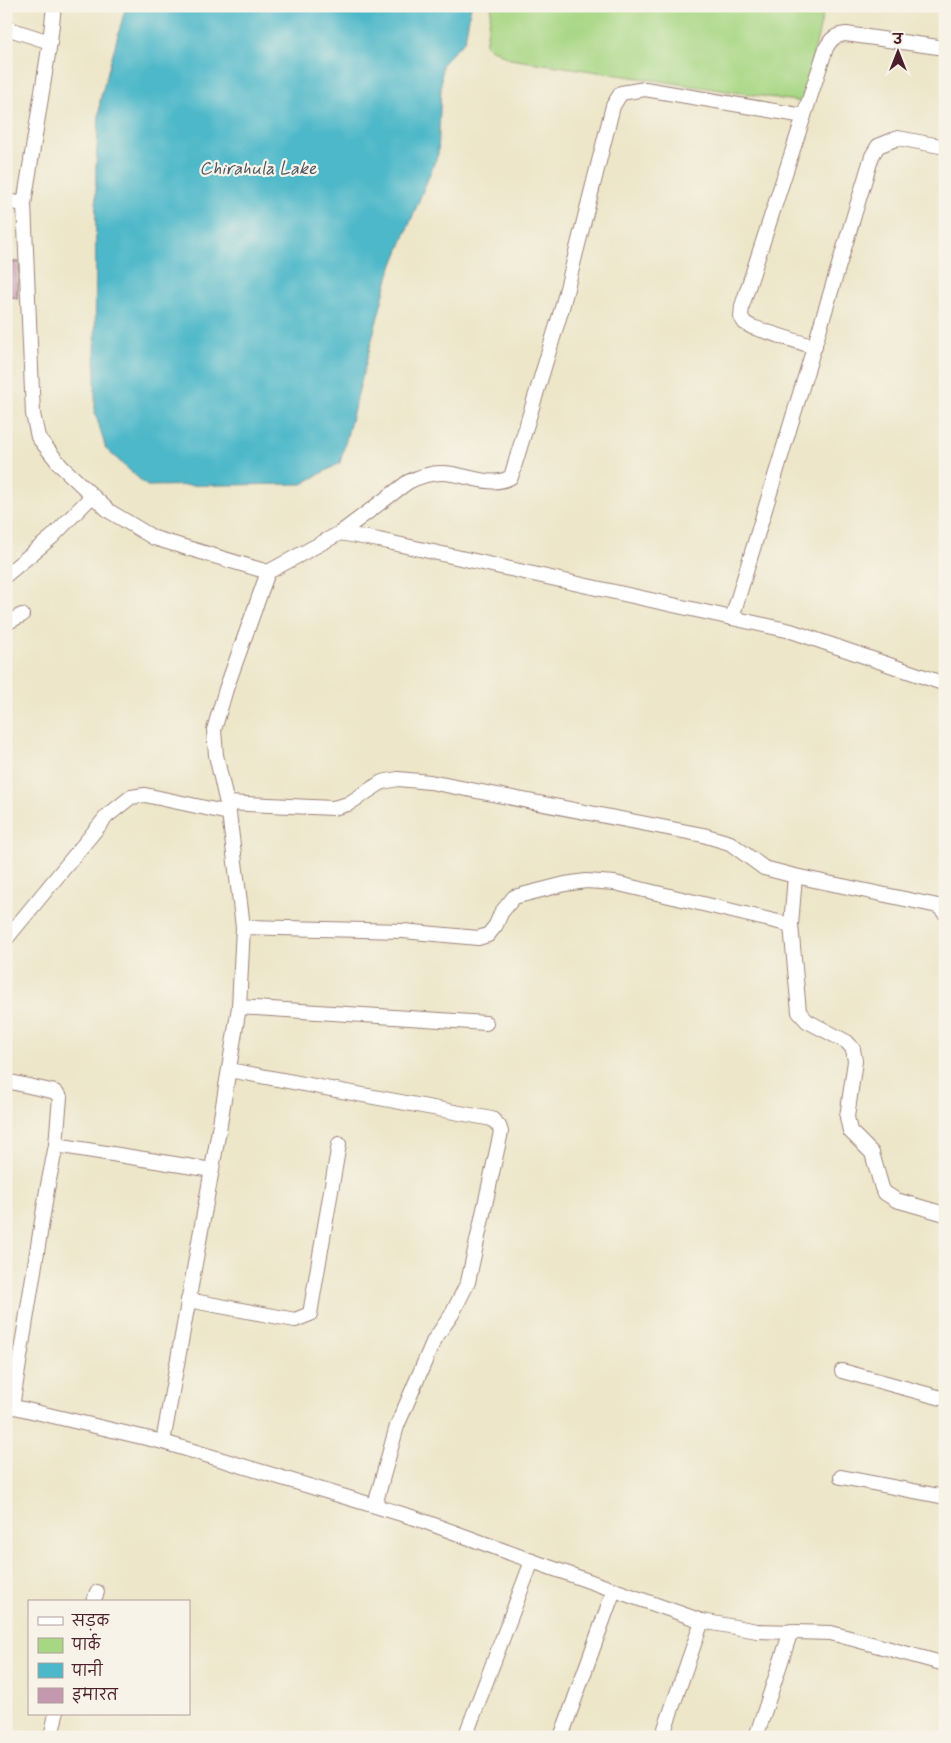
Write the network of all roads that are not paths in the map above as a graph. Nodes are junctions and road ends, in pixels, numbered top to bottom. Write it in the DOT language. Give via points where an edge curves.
graph roads {
  1 [pos="54,6"];
  2 [pos="6,28"];
  3 [pos="50,42"];
  4 [pos="945,48"];
  5 [pos="804,116"];
  6 [pos="945,147"];
  7 [pos="6,201"];
  8 [pos="24,204"];
  9 [pos="815,347"];
  10 [pos="92,496"];
  11 [pos="340,533"];
  12 [pos="268,572"];
  13 [pos="6,575"];
  14 [pos="22,615"];
  15 [pos="732,618"];
  16 [pos="6,623"];
  17 [pos="945,684"];
  18 [pos="228,808"];
  19 [pos="795,876"];
  20 [pos="945,913"];
  21 [pos="791,925"];
  22 [pos="242,927"];
  23 [pos="6,939"];
  24 [pos="240,1007"];
  25 [pos="486,1023"];
  26 [pos="229,1070"];
  27 [pos="6,1081"];
  28 [pos="339,1144"];
  29 [pos="56,1145"];
  30 [pos="212,1170"];
  31 [pos="945,1214"];
  32 [pos="188,1300"];
  33 [pos="842,1371"];
  34 [pos="945,1399"];
  35 [pos="9,1406"];
  36 [pos="163,1442"];
  37 [pos="842,1477"];
  38 [pos="945,1497"];
  39 [pos="375,1505"];
  40 [pos="532,1561"];
  41 [pos="614,1590"];
  42 [pos="702,1621"];
  43 [pos="791,1631"];
  44 [pos="945,1664"];
  45 [pos="56,1716"];
  46 [pos="51,1737"];
  47 [pos="465,1737"];
  48 [pos="561,1737"];
  49 [pos="662,1737"];
  50 [pos="756,1737"];
  1 -- 3 [label="street"];
  2 -- 3 [label="street"];
  3 -- 8 [label="street"];
  4 -- 5 [label="street" via="838,35 826,48"];
  5 -- 9 [label="street" via="741,317 752,327"];
  5 -- 11 [label="street" via="644,89 621,93 613,106 562,308 511,477 500,482 442,473 417,478"];
  6 -- 9 [label="street" via="898,138 878,146 872,156"];
  7 -- 8 [label="street"];
  8 -- 10 [label="street" via="32,414 38,437 60,466"];
  9 -- 15 [label="street"];
  10 -- 12 [label="street" via="109,511 154,538"];
  10 -- 13 [label="street" via="52,537"];
  11 -- 12 [label="street"];
  11 -- 15 [label="street"];
  12 -- 18 [label="street" via="214,730"];
  14 -- 16 [label="street"];
  15 -- 17 [label="street" via="791,631"];
  18 -- 19 [label="street" via="333,808 348,804 382,782 398,779 430,782 703,835 730,843 764,868"];
  18 -- 22 [label="street"];
  18 -- 23 [label="street" via="145,795 132,797 106,816"];
  19 -- 20 [label="street" via="938,906"];
  19 -- 21 [label="street"];
  21 -- 22 [label="street" via="615,883 586,880 514,897 488,935 478,938 403,931"];
  21 -- 31 [label="street" via="800,1012 807,1021 847,1042 853,1049 856,1061 847,1117 850,1130 872,1153 885,1192 896,1200"];
  22 -- 24 [label="street"];
  24 -- 25 [label="street"];
  24 -- 26 [label="street"];
  26 -- 30 [label="street"];
  26 -- 39 [label="street" via="492,1119 499,1126 501,1132 468,1282 434,1340 396,1426"];
  27 -- 29 [label="street" via="55,1092 60,1097"];
  28 -- 32 [label="street" via="310,1314 295,1320"];
  29 -- 30 [label="street"];
  29 -- 35 [label="street"];
  30 -- 32 [label="street"];
  32 -- 36 [label="street"];
  33 -- 34 [label="street"];
  35 -- 36 [label="street"];
  36 -- 39 [label="street"];
  37 -- 38 [label="street"];
  39 -- 40 [label="street"];
  40 -- 41 [label="street"];
  40 -- 47 [label="street"];
  41 -- 42 [label="street"];
  41 -- 48 [label="street"];
  42 -- 43 [label="street" via="757,1631"];
  42 -- 49 [label="street"];
  43 -- 44 [label="street" via="831,1633"];
  43 -- 50 [label="street"];
  45 -- 46 [label="street"];
}
